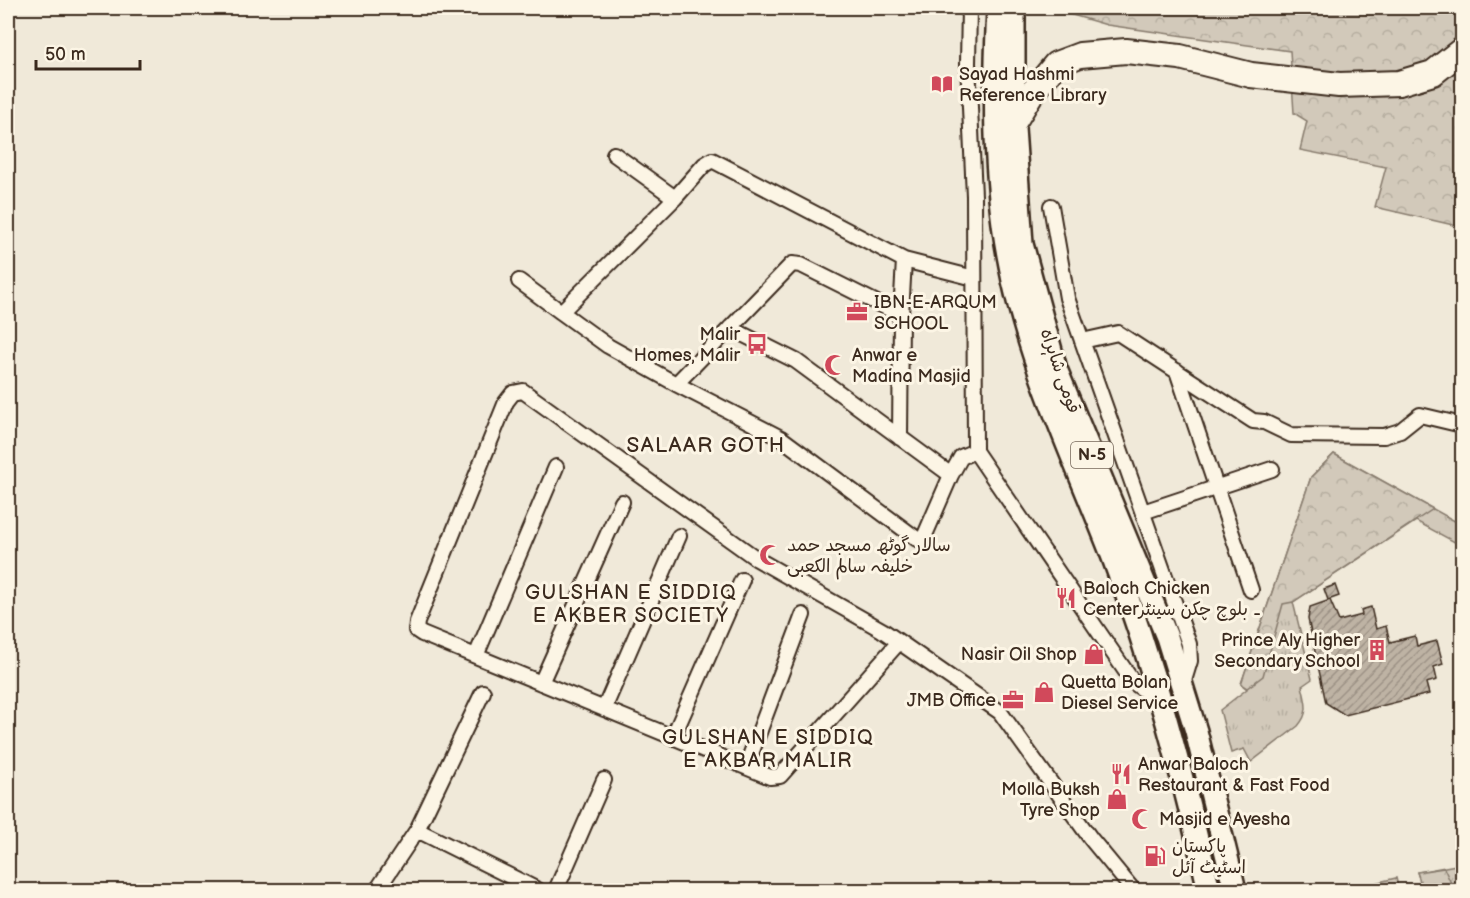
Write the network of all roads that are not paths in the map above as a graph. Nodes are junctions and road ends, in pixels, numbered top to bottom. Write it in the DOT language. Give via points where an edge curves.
graph roads {
  1 [pos="969,8"];
  2 [pos="998,8"];
  3 [pos="1014,8"];
  4 [pos="1462,50"];
  5 [pos="1014,122"];
  6 [pos="614,154"];
  7 [pos="675,198"];
  8 [pos="1051,206"];
  9 [pos="904,260"];
  10 [pos="974,278"];
  11 [pos="519,281"];
  12 [pos="561,312"];
  13 [pos="901,315"];
  14 [pos="730,328"];
  15 [pos="1082,341"];
  16 [pos="1176,370"];
  17 [pos="676,384"];
  18 [pos="1462,425"];
  19 [pos="900,438"];
  20 [pos="975,451"];
  21 [pos="556,467"];
  22 [pos="1272,469"];
  23 [pos="951,475"];
  24 [pos="1215,488"];
  25 [pos="622,502"];
  26 [pos="1143,512"];
  27 [pos="679,536"];
  28 [pos="742,580"];
  29 [pos="1251,590"];
  30 [pos="803,615"];
  31 [pos="899,642"];
  32 [pos="476,656"];
  33 [pos="541,683"];
  34 [pos="1182,686"];
  35 [pos="483,692"];
  36 [pos="1162,703"];
  37 [pos="604,709"];
  38 [pos="673,738"];
  39 [pos="746,768"];
  40 [pos="604,780"];
  41 [pos="417,830"];
  42 [pos="379,890"];
  43 [pos="538,891"];
  44 [pos="556,891"];
  45 [pos="1133,891"];
  46 [pos="1209,891"];
  47 [pos="1235,891"];
  1 -- 10 [label="street"];
  2 -- 36 [label="highway, قومی شاہراہ / N-5" via="996,129 1000,204 1008,257 1036,358 1112,556"];
  3 -- 5 [label="highway, قومی شاہراہ / N-5"];
  4 -- 5 [label="highway" via="1433,73 1399,83 1339,85 1251,75 1180,57 1126,51 1080,55 1056,64"];
  5 -- 34 [label="highway, قومی شاہراہ / N-5" via="1022,244 1056,369 1167,637"];
  6 -- 7 [label="street"];
  7 -- 9 [label="street" via="712,160"];
  7 -- 12 [label="street"];
  8 -- 15 [label="street" via="1067,298"];
  9 -- 10 [label="street"];
  9 -- 13 [label="street"];
  10 -- 20 [label="street"];
  11 -- 12 [label="street"];
  12 -- 17 [label="street" via="608,346"];
  13 -- 14 [label="street" via="792,264"];
  13 -- 19 [label="street"];
  14 -- 17 [label="street"];
  14 -- 19 [label="street" via="796,362"];
  15 -- 16 [label="street" via="1118,333"];
  15 -- 26 [label="street"];
  16 -- 18 [label="street" via="1252,421 1264,422 1291,435 1384,436 1400,431 1420,415"];
  16 -- 24 [label="street"];
  17 -- 23 [label="street" via="781,438 917,539 925,535"];
  19 -- 23 [label="street"];
  20 -- 23 [label="street" via="961,457"];
  20 -- 36 [label="street" via="1127,675"];
  21 -- 32 [label="street"];
  22 -- 24 [label="street"];
  24 -- 26 [label="street"];
  24 -- 29 [label="street"];
  25 -- 33 [label="street"];
  26 -- 34 [label="street" via="1189,644 1190,661"];
  27 -- 37 [label="street"];
  28 -- 38 [label="street"];
  30 -- 39 [label="street"];
  31 -- 32 [label="street" via="757,560 523,391 513,393 506,402 417,622 416,630 422,634"];
  31 -- 39 [label="street" via="780,777"];
  31 -- 45 [label="street" via="1000,712"];
  32 -- 33 [label="street"];
  33 -- 37 [label="street"];
  34 -- 47 [label="highway, قومی شاہراہ / N-5"];
  35 -- 41 [label="street"];
  36 -- 46 [label="highway, قومی شاہراہ / N-5"];
  37 -- 38 [label="street"];
  38 -- 39 [label="street"];
  40 -- 44 [label="street"];
  41 -- 42 [label="street"];
  41 -- 43 [label="street"];
}
